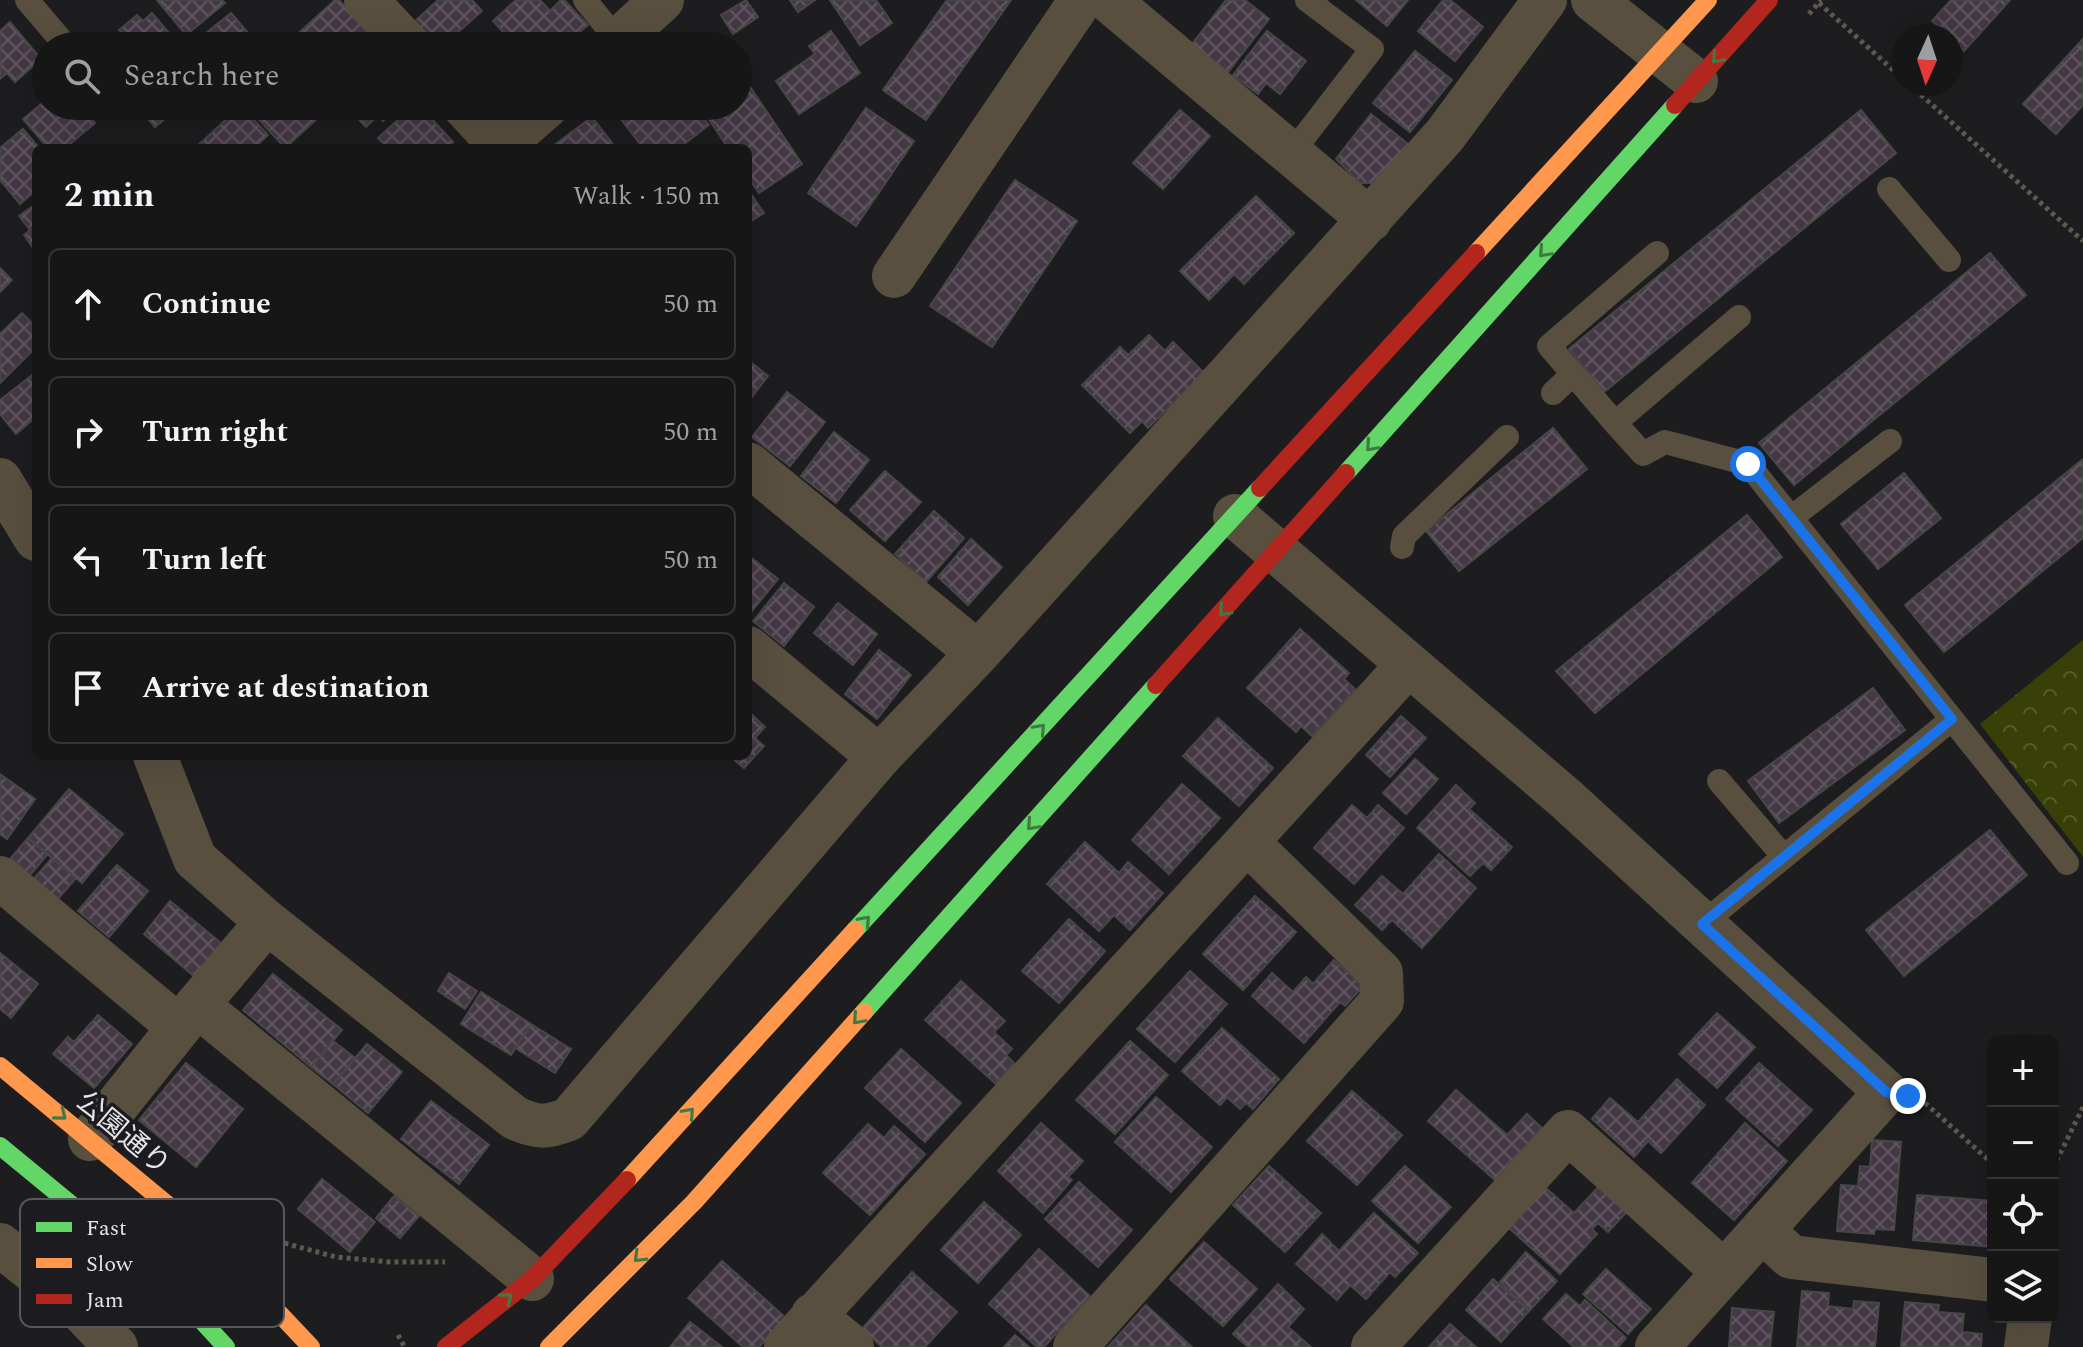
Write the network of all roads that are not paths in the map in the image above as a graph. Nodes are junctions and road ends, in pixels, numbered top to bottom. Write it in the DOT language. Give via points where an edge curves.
graph roads {
  1 [pos="27,0"];
  2 [pos="366,0"];
  3 [pos="585,0"];
  4 [pos="662,0"];
  5 [pos="1081,0"];
  6 [pos="1108,0"];
  7 [pos="1307,0"];
  8 [pos="1545,0"];
  9 [pos="1593,0"];
  10 [pos="1708,0"];
  11 [pos="1769,0"];
  12 [pos="54,32"];
  13 [pos="396,32"];
  14 [pos="607,32"];
  15 [pos="627,32"];
  16 [pos="1660,53"];
  17 [pos="1696,81"];
  18 [pos="492,120"];
  19 [pos="521,135"];
  20 [pos="1291,154"];
  21 [pos="1889,189"];
  22 [pos="1370,220"];
  23 [pos="1657,253"];
  24 [pos="1949,260"];
  25 [pos="894,276"];
  26 [pos="1739,317"];
  27 [pos="1573,374"];
  28 [pos="1553,393"];
  29 [pos="1615,423"];
  30 [pos="1507,437"];
  31 [pos="1890,441"];
  32 [pos="752,467"];
  33 [pos="0,480"];
  34 [pos="1235,516"];
  35 [pos="1791,518"];
  36 [pos="32,532"];
  37 [pos="1402,547"];
  38 [pos="1276,553"];
  39 [pos="752,651"];
  40 [pos="978,653"];
  41 [pos="1408,665"];
  42 [pos="1952,719"];
  43 [pos="879,757"];
  44 [pos="157,760"];
  45 [pos="1719,781"];
  46 [pos="1248,843"];
  47 [pos="1784,857"];
  48 [pos="2067,863"];
  49 [pos="0,878"];
  50 [pos="267,922"];
  51 [pos="1702,924"];
  52 [pos="188,1016"];
  53 [pos="0,1066"];
  54 [pos="90,1139"];
  55 [pos="0,1146"];
  56 [pos="64,1199"];
  57 [pos="161,1199"];
  58 [pos="1762,1230"];
  59 [pos="0,1245"];
  60 [pos="20,1261"];
  61 [pos="1724,1272"];
  62 [pos="532,1279"];
  63 [pos="1987,1279"];
  64 [pos="284,1318"];
  65 [pos="2029,1323"];
  66 [pos="97,1327"];
  67 [pos="208,1327"];
  68 [pos="800,1331"];
  69 [pos="116,1347"];
  70 [pos="226,1347"];
  71 [pos="311,1347"];
  72 [pos="446,1347"];
  73 [pos="549,1347"];
  74 [pos="852,1347"];
  75 [pos="1075,1347"];
  76 [pos="1373,1347"];
  77 [pos="1657,1347"];
  78 [pos="2026,1347"];
  1 -- 12 [label="lane"];
  2 -- 13 [label="street"];
  3 -- 14 [label="lane"];
  4 -- 15 [label="street"];
  5 -- 25 [label="street"];
  6 -- 20 [label="street"];
  7 -- 20 [label="lane" via="1372,49"];
  8 -- 22 [label="street" via="1445,135"];
  9 -- 16 [label="street"];
  10 -- 16 [label="street"];
  11 -- 17 [label="street, one-way"];
  16 -- 17 [label="street"];
  16 -- 34 [label="street"];
  17 -- 38 [label="street, one-way"];
  18 -- 19 [label="street"];
  20 -- 22 [label="street"];
  21 -- 24 [label="lane"];
  22 -- 40 [label="street"];
  23 -- 27 [label="lane" via="1549,346"];
  26 -- 29 [label="lane"];
  27 -- 28 [label="lane"];
  27 -- 29 [label="lane"];
  29 -- 35 [label="lane" via="1643,454 1665,442 1748,464"];
  30 -- 37 [label="lane" via="1404,536"];
  31 -- 35 [label="lane"];
  32 -- 40 [label="street"];
  33 -- 36 [label="street"];
  34 -- 38 [label="street"];
  62 -- 34 [label="street, one-way"];
  35 -- 42 [label="lane"];
  38 -- 41 [label="street"];
  38 -- 73 [label="street, one-way" via="694,1202"];
  39 -- 43 [label="street"];
  40 -- 43 [label="street"];
  41 -- 46 [label="street"];
  41 -- 51 [label="street"];
  42 -- 47 [label="lane"];
  42 -- 48 [label="lane"];
  43 -- 50 [label="street" via="569,1119 552,1125 534,1126 515,1118"];
  44 -- 50 [label="street" via="195,859"];
  45 -- 47 [label="lane"];
  46 -- 68 [label="street"];
  46 -- 75 [label="street" via="1381,973 1382,1001"];
  47 -- 51 [label="lane"];
  49 -- 52 [label="street"];
  50 -- 52 [label="street"];
  51 -- 58 [label="street" via="1886,1092"];
  52 -- 54 [label="street"];
  52 -- 62 [label="street"];
  53 -- 54 [label="street, 公園通り, one-way"];
  54 -- 57 [label="street, 公園通り"];
  55 -- 56 [label="street"];
  58 -- 61 [label="street"];
  58 -- 63 [label="street" via="1791,1257"];
  59 -- 60 [label="street"];
  61 -- 76 [label="street" via="1568,1132"];
  61 -- 77 [label="street"];
  72 -- 62 [label="street, one-way"];
  64 -- 71 [label="street, 公園通り"];
  65 -- 78 [label="street"];
  66 -- 69 [label="street"];
  67 -- 70 [label="street"];
  68 -- 74 [label="street"];
}
